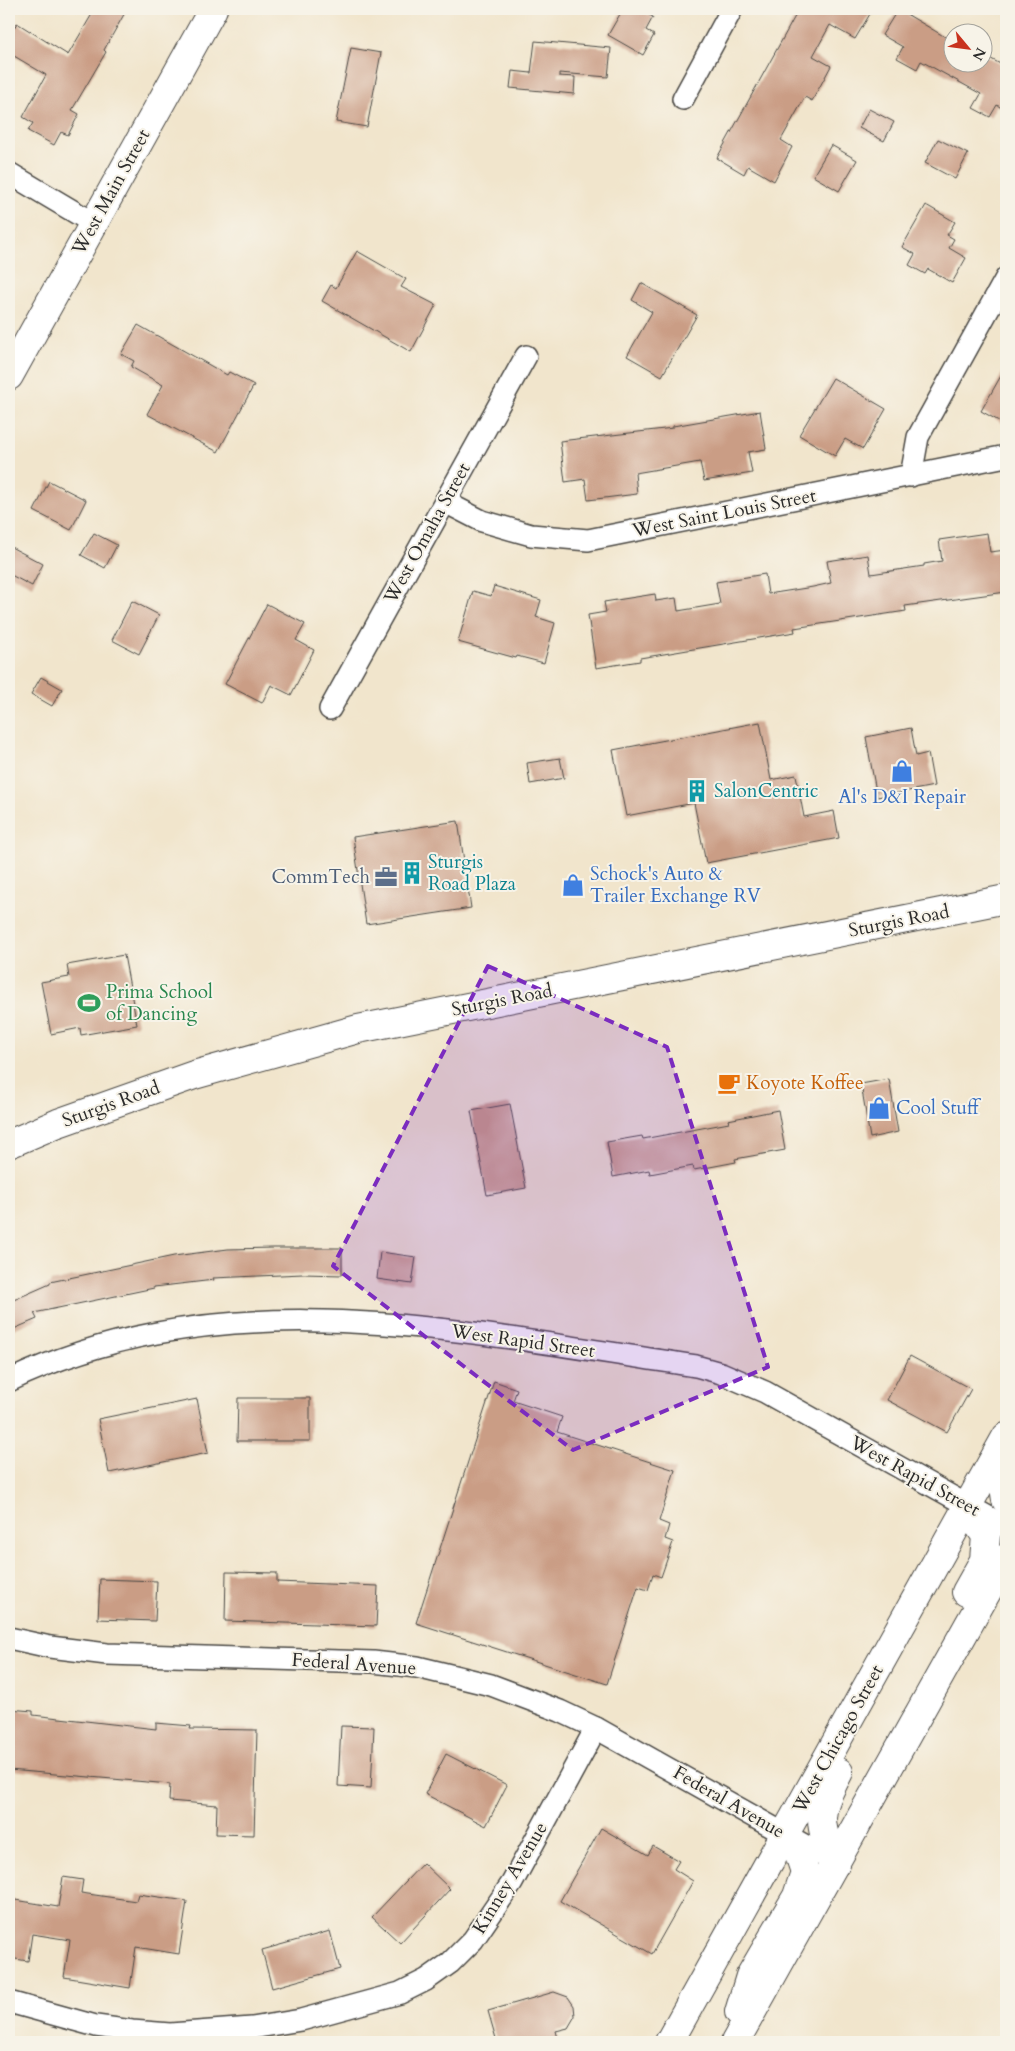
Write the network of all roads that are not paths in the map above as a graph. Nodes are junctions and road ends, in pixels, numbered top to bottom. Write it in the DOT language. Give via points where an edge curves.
graph roads {
  1 [pos="213,9"];
  2 [pos="732,9"];
  3 [pos="683,100"];
  4 [pos="9,173"];
  5 [pos="93,223"];
  6 [pos="1006,278"];
  7 [pos="526,356"];
  8 [pos="9,376"];
  9 [pos="1006,456"];
  10 [pos="911,476"];
  11 [pos="445,502"];
  12 [pos="330,710"];
  13 [pos="1006,899"];
  14 [pos="9,1144"];
  15 [pos="9,1381"];
  16 [pos="1006,1436"];
  17 [pos="1006,1478"];
  18 [pos="1006,1500"];
  19 [pos="968,1506"];
  20 [pos="1006,1526"];
  21 [pos="1006,1558"];
  22 [pos="9,1638"];
  23 [pos="883,1658"];
  24 [pos="596,1728"];
  25 [pos="905,1739"];
  26 [pos="785,1834"];
  27 [pos="836,1863"];
  28 [pos="9,2002"];
  29 [pos="669,2042"];
  30 [pos="729,2042"];
  31 [pos="735,2042"];
  1 -- 5 [label="main road, West Main Street"];
  2 -- 3 [label="street"];
  4 -- 5 [label="street"];
  5 -- 8 [label="main road, West Main Street"];
  6 -- 10 [label="street" via="918,437"];
  7 -- 11 [label="street, West Omaha Street"];
  9 -- 10 [label="street, West Saint Louis Street"];
  10 -- 11 [label="street, West Saint Louis Street" via="588,540 532,535 482,520"];
  11 -- 12 [label="street, West Omaha Street"];
  13 -- 14 [label="main road, Sturgis Road" via="358,1029 194,1075 58,1123"];
  15 -- 19 [label="street, West Rapid Street" via="118,1341 182,1328 320,1320 439,1329 696,1366 721,1373 765,1392"];
  16 -- 19 [label="main road, West Chicago Street"];
  17 -- 18 [label="main road"];
  19 -- 20 [label="street, West Rapid Street"];
  19 -- 23 [label="main road, West Chicago Street"];
  19 -- 25 [label="main road" via="986,1536 984,1560 924,1668"];
  21 -- 25 [label="main road"];
  22 -- 24 [label="street, Federal Avenue" via="107,1654 373,1662 417,1667 491,1684"];
  23 -- 26 [label="main road, West Chicago Street"];
  23 -- 27 [label="main road" via="877,1703 822,1810 824,1838"];
  24 -- 26 [label="street, Federal Avenue"];
  24 -- 28 [label="street, Kinney Avenue" via="512,1882 473,1940 426,1980 400,1993 293,2021 252,2028 170,2034 96,2026"];
  25 -- 27 [label="main road"];
  26 -- 27 [label="street, Federal Avenue"];
  26 -- 29 [label="main road, West Chicago Street"];
  26 -- 30 [label="main road" via="798,1851 805,1872 797,1896 750,1976"];
  27 -- 31 [label="main road"];
}
